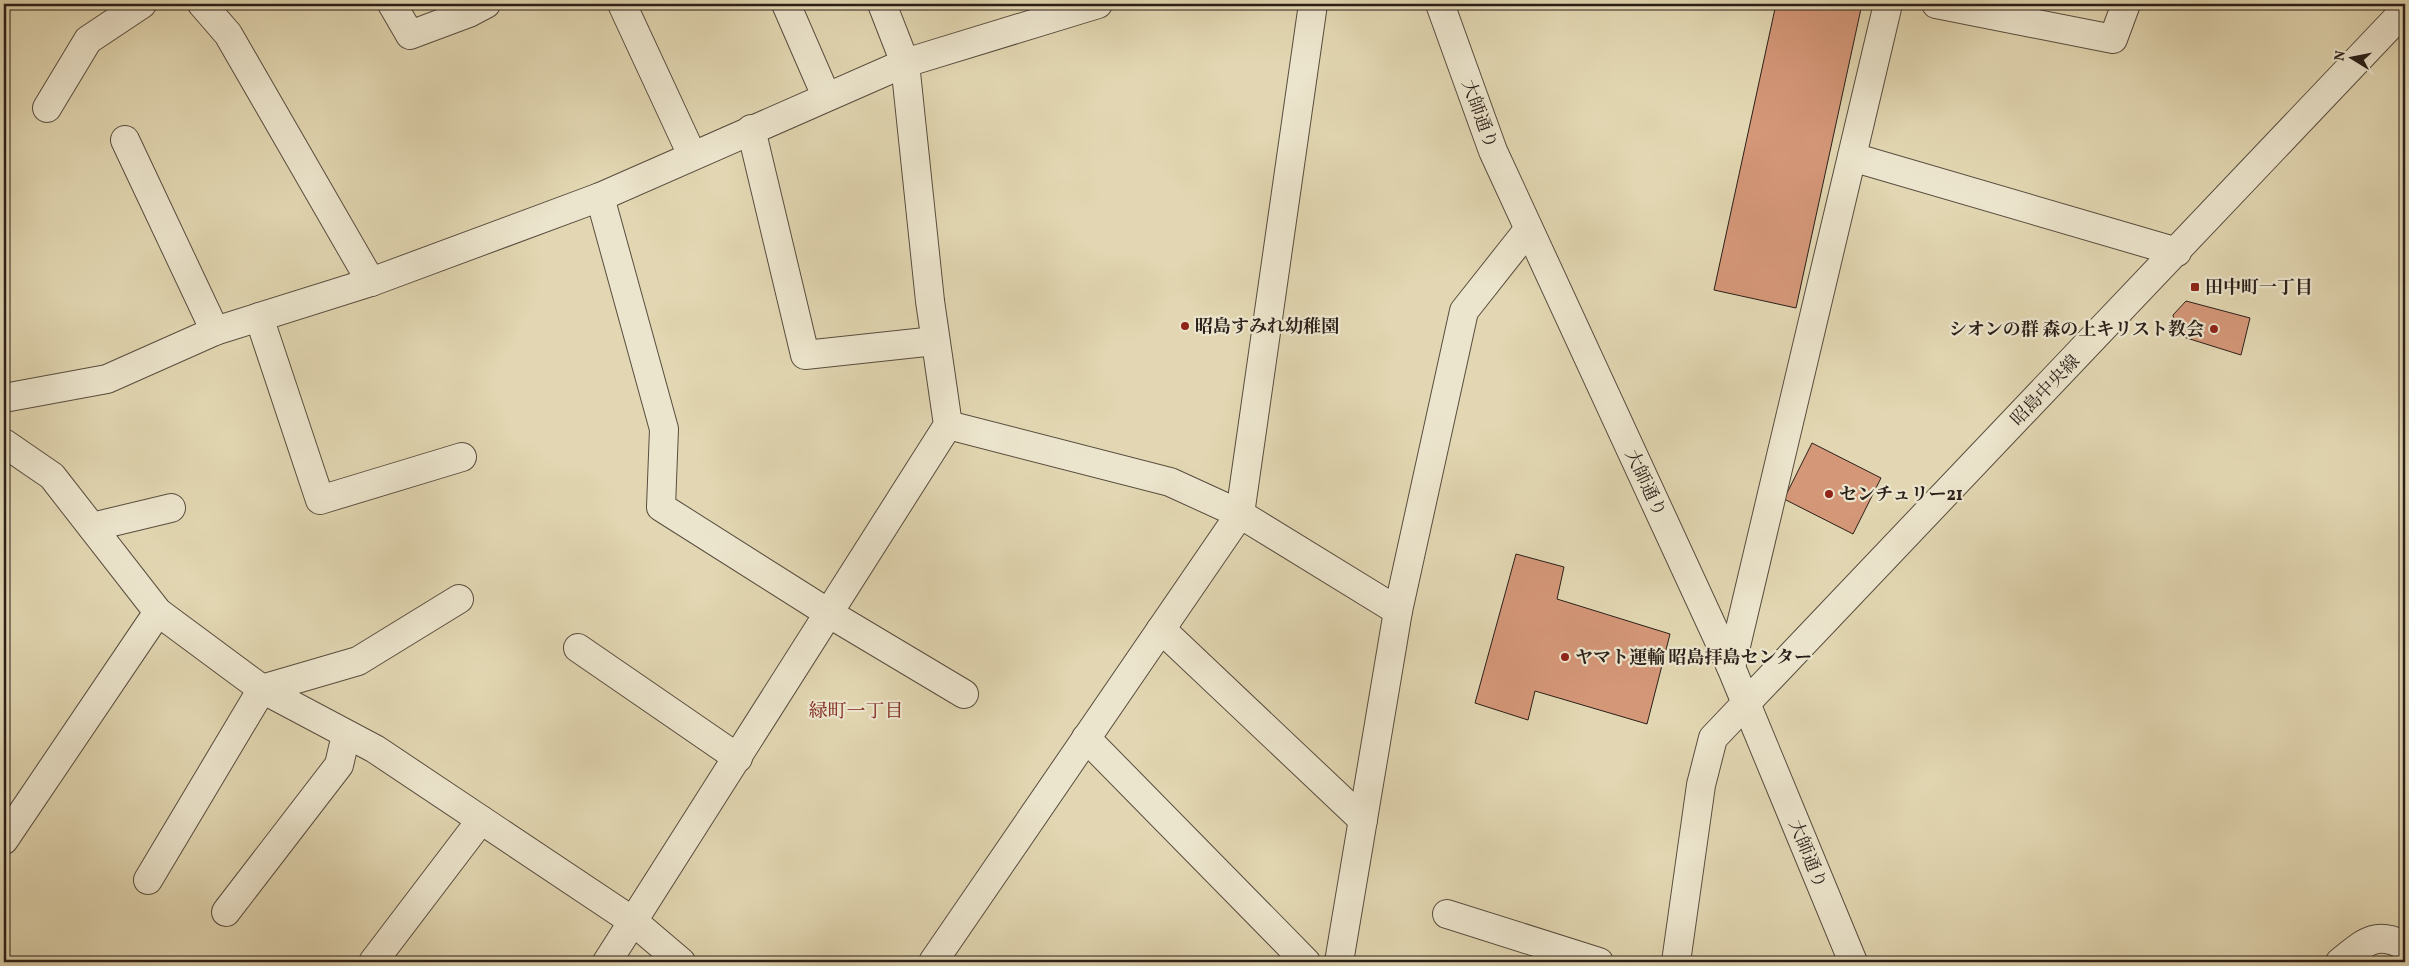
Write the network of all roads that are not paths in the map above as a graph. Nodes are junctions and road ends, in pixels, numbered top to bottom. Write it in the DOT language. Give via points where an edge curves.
graph roads {
  1 [pos="142,4"];
  2 [pos="202,4"];
  3 [pos="392,4"];
  4 [pos="486,4"];
  5 [pos="622,4"];
  6 [pos="786,4"];
  7 [pos="882,4"];
  8 [pos="1098,4"];
  9 [pos="1313,4"];
  10 [pos="1440,4"];
  11 [pos="1888,4"];
  12 [pos="1936,4"];
  13 [pos="2126,4"];
  14 [pos="2405,10"];
  15 [pos="905,63"];
  16 [pos="826,96"];
  17 [pos="47,108"];
  18 [pos="752,129"];
  19 [pos="125,140"];
  20 [pos="692,155"];
  21 [pos="1852,157"];
  22 [pos="600,196"];
  23 [pos="1528,230"];
  24 [pos="2176,252"];
  25 [pos="370,282"];
  26 [pos="259,317"];
  27 [pos="215,332"];
  28 [pos="935,341"];
  29 [pos="4,398"];
  30 [pos="948,425"];
  31 [pos="4,443"];
  32 [pos="462,456"];
  33 [pos="170,508"];
  34 [pos="1240,514"];
  35 [pos="92,527"];
  36 [pos="459,599"];
  37 [pos="1398,611"];
  38 [pos="158,612"];
  39 [pos="830,614"];
  40 [pos="1161,629"];
  41 [pos="578,648"];
  42 [pos="1731,667"];
  43 [pos="262,689"];
  44 [pos="964,694"];
  45 [pos="1747,704"];
  46 [pos="346,736"];
  47 [pos="1086,738"];
  48 [pos="738,758"];
  49 [pos="481,820"];
  50 [pos="1363,820"];
  51 [pos="4,840"];
  52 [pos="148,880"];
  53 [pos="226,912"];
  54 [pos="1447,914"];
  55 [pos="634,922"];
  56 [pos="2405,946"];
  57 [pos="373,962"];
  58 [pos="607,962"];
  59 [pos="681,962"];
  60 [pos="933,962"];
  61 [pos="1306,962"];
  62 [pos="1339,962"];
  63 [pos="1599,962"];
  64 [pos="1676,962"];
  65 [pos="1853,962"];
  66 [pos="2340,962"];
  1 -- 17 [label="street" via="88,40"];
  2 -- 25 [label="street" via="228,34"];
  3 -- 4 [label="street" via="410,35"];
  5 -- 20 [label="street"];
  6 -- 16 [label="street"];
  7 -- 15 [label="street"];
  8 -- 15 [label="street"];
  9 -- 34 [label="street"];
  10 -- 23 [label="street, 大師通り" via="1493,151"];
  11 -- 21 [label="street"];
  12 -- 13 [label="street" via="2113,39"];
  14 -- 24 [label="street, 昭島中央線"];
  15 -- 16 [label="street"];
  15 -- 28 [label="street"];
  16 -- 18 [label="street"];
  18 -- 20 [label="street"];
  18 -- 28 [label="street" via="805,355"];
  19 -- 27 [label="street"];
  20 -- 22 [label="street"];
  21 -- 24 [label="street"];
  21 -- 42 [label="street"];
  22 -- 25 [label="street"];
  22 -- 39 [label="street" via="664,429 661,507"];
  23 -- 37 [label="street" via="1464,311"];
  23 -- 42 [label="street, 大師通り"];
  24 -- 45 [label="street, 昭島中央線"];
  25 -- 26 [label="street"];
  26 -- 27 [label="street"];
  26 -- 32 [label="street" via="320,500"];
  27 -- 29 [label="street" via="106,379"];
  28 -- 30 [label="street"];
  30 -- 34 [label="street" via="1170,482"];
  30 -- 39 [label="street"];
  31 -- 35 [label="street" via="52,476"];
  33 -- 35 [label="street"];
  34 -- 37 [label="street"];
  34 -- 40 [label="street"];
  35 -- 38 [label="street"];
  36 -- 43 [label="street" via="358,662"];
  37 -- 50 [label="street"];
  38 -- 43 [label="street"];
  38 -- 51 [label="street"];
  39 -- 44 [label="street"];
  39 -- 48 [label="street"];
  40 -- 47 [label="street"];
  40 -- 50 [label="street"];
  41 -- 48 [label="street"];
  42 -- 45 [label="street, 大師通り"];
  43 -- 46 [label="street"];
  43 -- 52 [label="street"];
  45 -- 64 [label="street, 昭島中央線" via="1713,738 1700,785"];
  45 -- 65 [label="street, 大師通り"];
  46 -- 49 [label="street" via="375,749"];
  46 -- 53 [label="street" via="339,765"];
  47 -- 60 [label="street"];
  47 -- 61 [label="street"];
  48 -- 55 [label="street"];
  49 -- 55 [label="street"];
  49 -- 57 [label="street"];
  50 -- 62 [label="street"];
  54 -- 63 [label="street"];
  55 -- 58 [label="street"];
  55 -- 59 [label="street"];
  56 -- 66 [label="street" via="2391,939 2366,940"];
}
